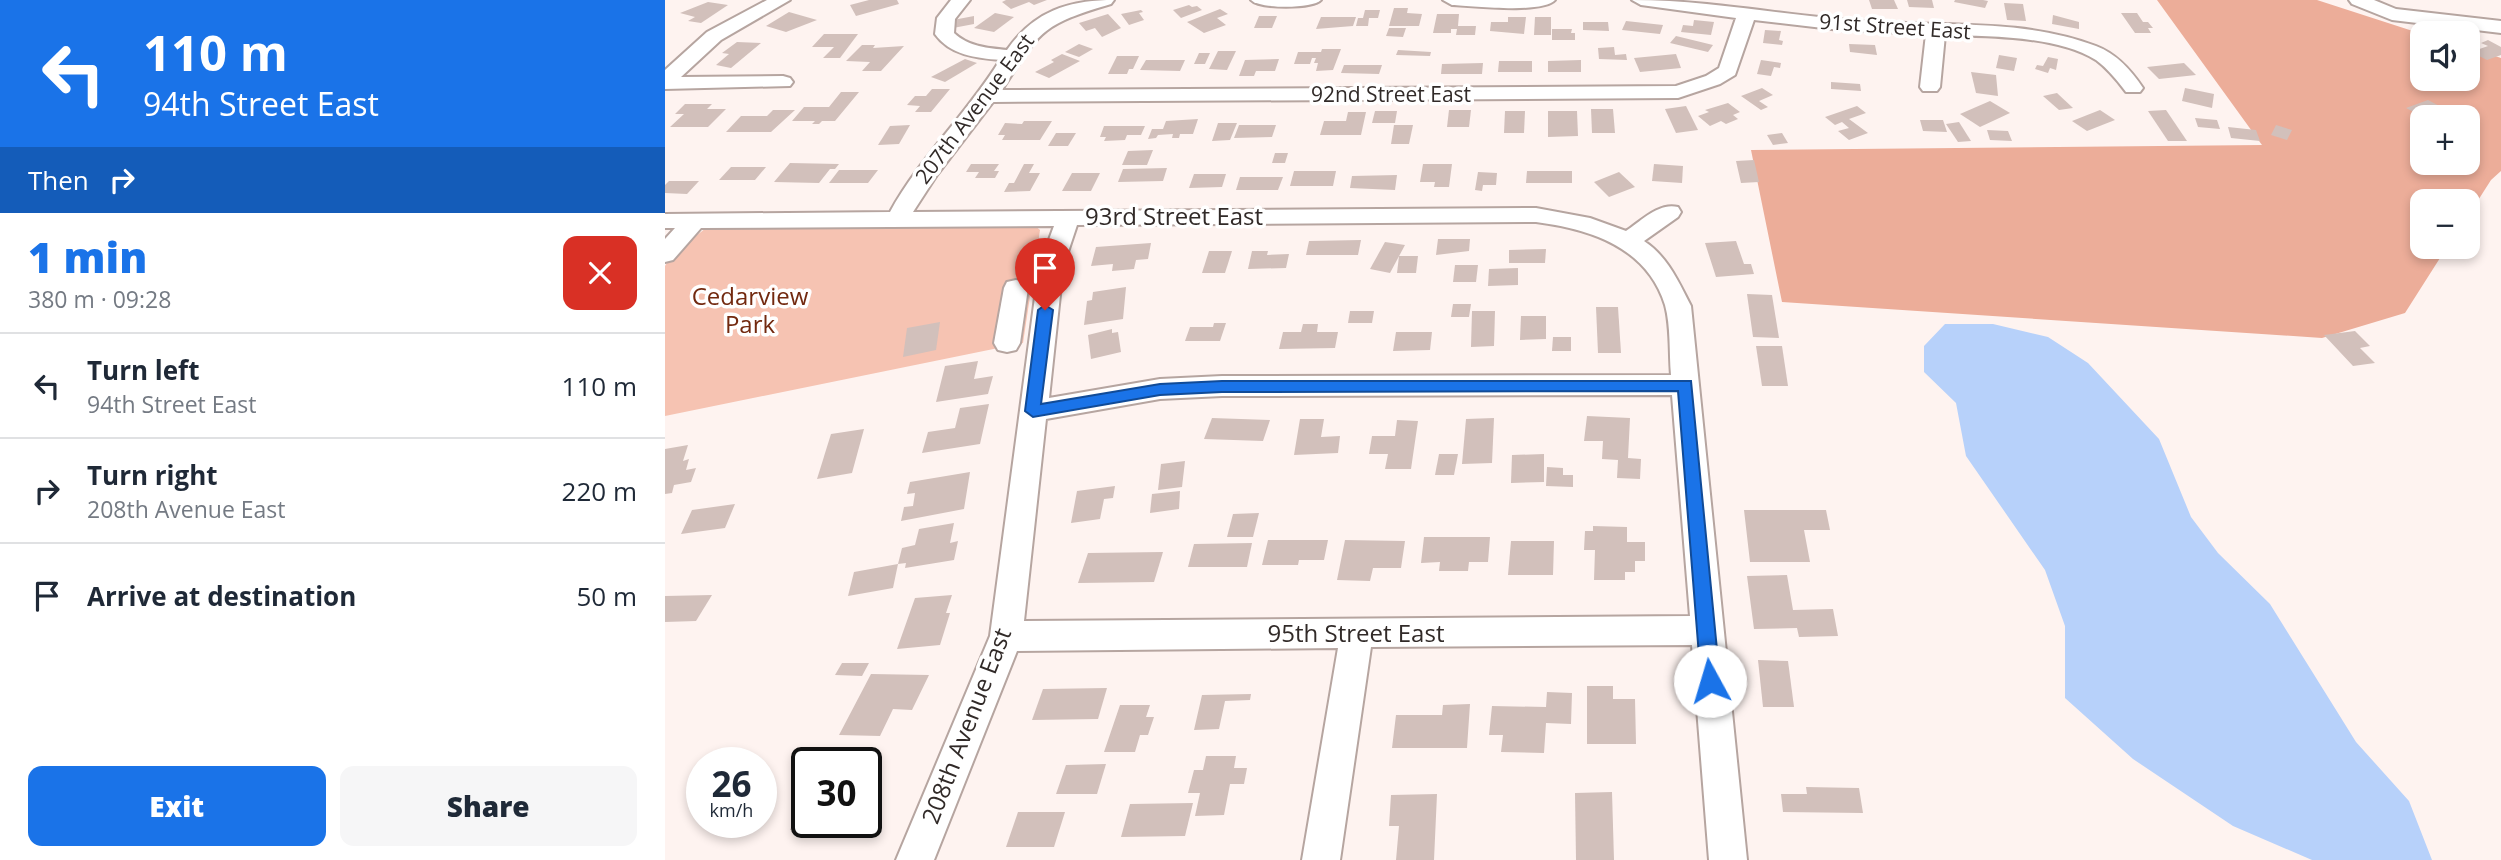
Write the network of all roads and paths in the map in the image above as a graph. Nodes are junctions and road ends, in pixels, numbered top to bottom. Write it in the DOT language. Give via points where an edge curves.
graph roads {
  1 [pos="781,0"];
  2 [pos="961,0"];
  3 [pos="1105,0"];
  4 [pos="1259,0"];
  5 [pos="1312,0"];
  6 [pos="1452,0"];
  7 [pos="1546,0"];
  8 [pos="1641,0"];
  9 [pos="2358,0"];
  10 [pos="1747,13"];
  11 [pos="2501,27"];
  12 [pos="1936,28"];
  13 [pos="1014,56"];
  14 [pos="665,82"];
  15 [pos="783,82"];
  16 [pos="1930,87"];
  17 [pos="2133,88"];
  18 [pos="988,96"];
  19 [pos="1670,212"];
  20 [pos="1068,218"];
  21 [pos="898,219"];
  22 [pos="694,220"];
  23 [pos="665,221"];
  24 [pos="1628,241"];
  25 [pos="665,254"];
  26 [pos="1016,288"];
  27 [pos="1045,310"];
  28 [pos="1011,315"];
  29 [pos="1007,343"];
  30 [pos="1686,385"];
  31 [pos="1033,411"];
  32 [pos="1705,630"];
  33 [pos="1357,634"];
  34 [pos="1006,636"];
  35 [pos="915,860"];
  36 [pos="1321,860"];
  37 [pos="1728,860"];
  1 -- 14 [label="street" via="714,36"];
  2 -- 13 [label="street" via="946,18 944,34 952,44"];
  3 -- 13 [label="street, 207th Avenue East" via="1035,28"];
  4 -- 5 [label="street"];
  6 -- 7 [label="street"];
  8 -- 10 [label="street, 91st Street East"];
  9 -- 11 [label="street" via="2407,16"];
  10 -- 12 [label="street, 91st Street East" via="1844,25"];
  10 -- 18 [label="street, 92nd Street East" via="1728,71 1678,92"];
  12 -- 16 [label="street"];
  12 -- 17 [label="street, 91st Street East" via="2077,46 2112,62"];
  13 -- 18 [label="street, 207th Avenue East"];
  14 -- 15 [label="street"];
  18 -- 21 [label="street, 207th Avenue East" via="929,170"];
  19 -- 24 [label="street"];
  20 -- 21 [label="street, 93rd Street East"];
  20 -- 24 [label="street, 93rd Street East" via="1537,215 1561,218"];
  20 -- 27 [label="street, 208th Avenue East" via="1051,267"];
  21 -- 22 [label="street, 93rd Street East"];
  22 -- 23 [label="street, 93rd Street East"];
  22 -- 25 [label="street"];
  24 -- 30 [label="street" via="1655,265 1678,306"];
  26 -- 28 [label="street"];
  27 -- 28 [label="street"];
  27 -- 31 [label="street, 208th Avenue East"];
  28 -- 29 [label="street"];
  30 -- 31 [label="street" via="1222,386 1160,389"];
  30 -- 32 [label="street"];
  31 -- 34 [label="street, 208th Avenue East"];
  32 -- 33 [label="street, 95th Street East"];
  32 -- 37 [label="street"];
  33 -- 34 [label="street, 95th Street East"];
  33 -- 36 [label="street"];
  34 -- 35 [label="street, 208th Avenue East"];
}
